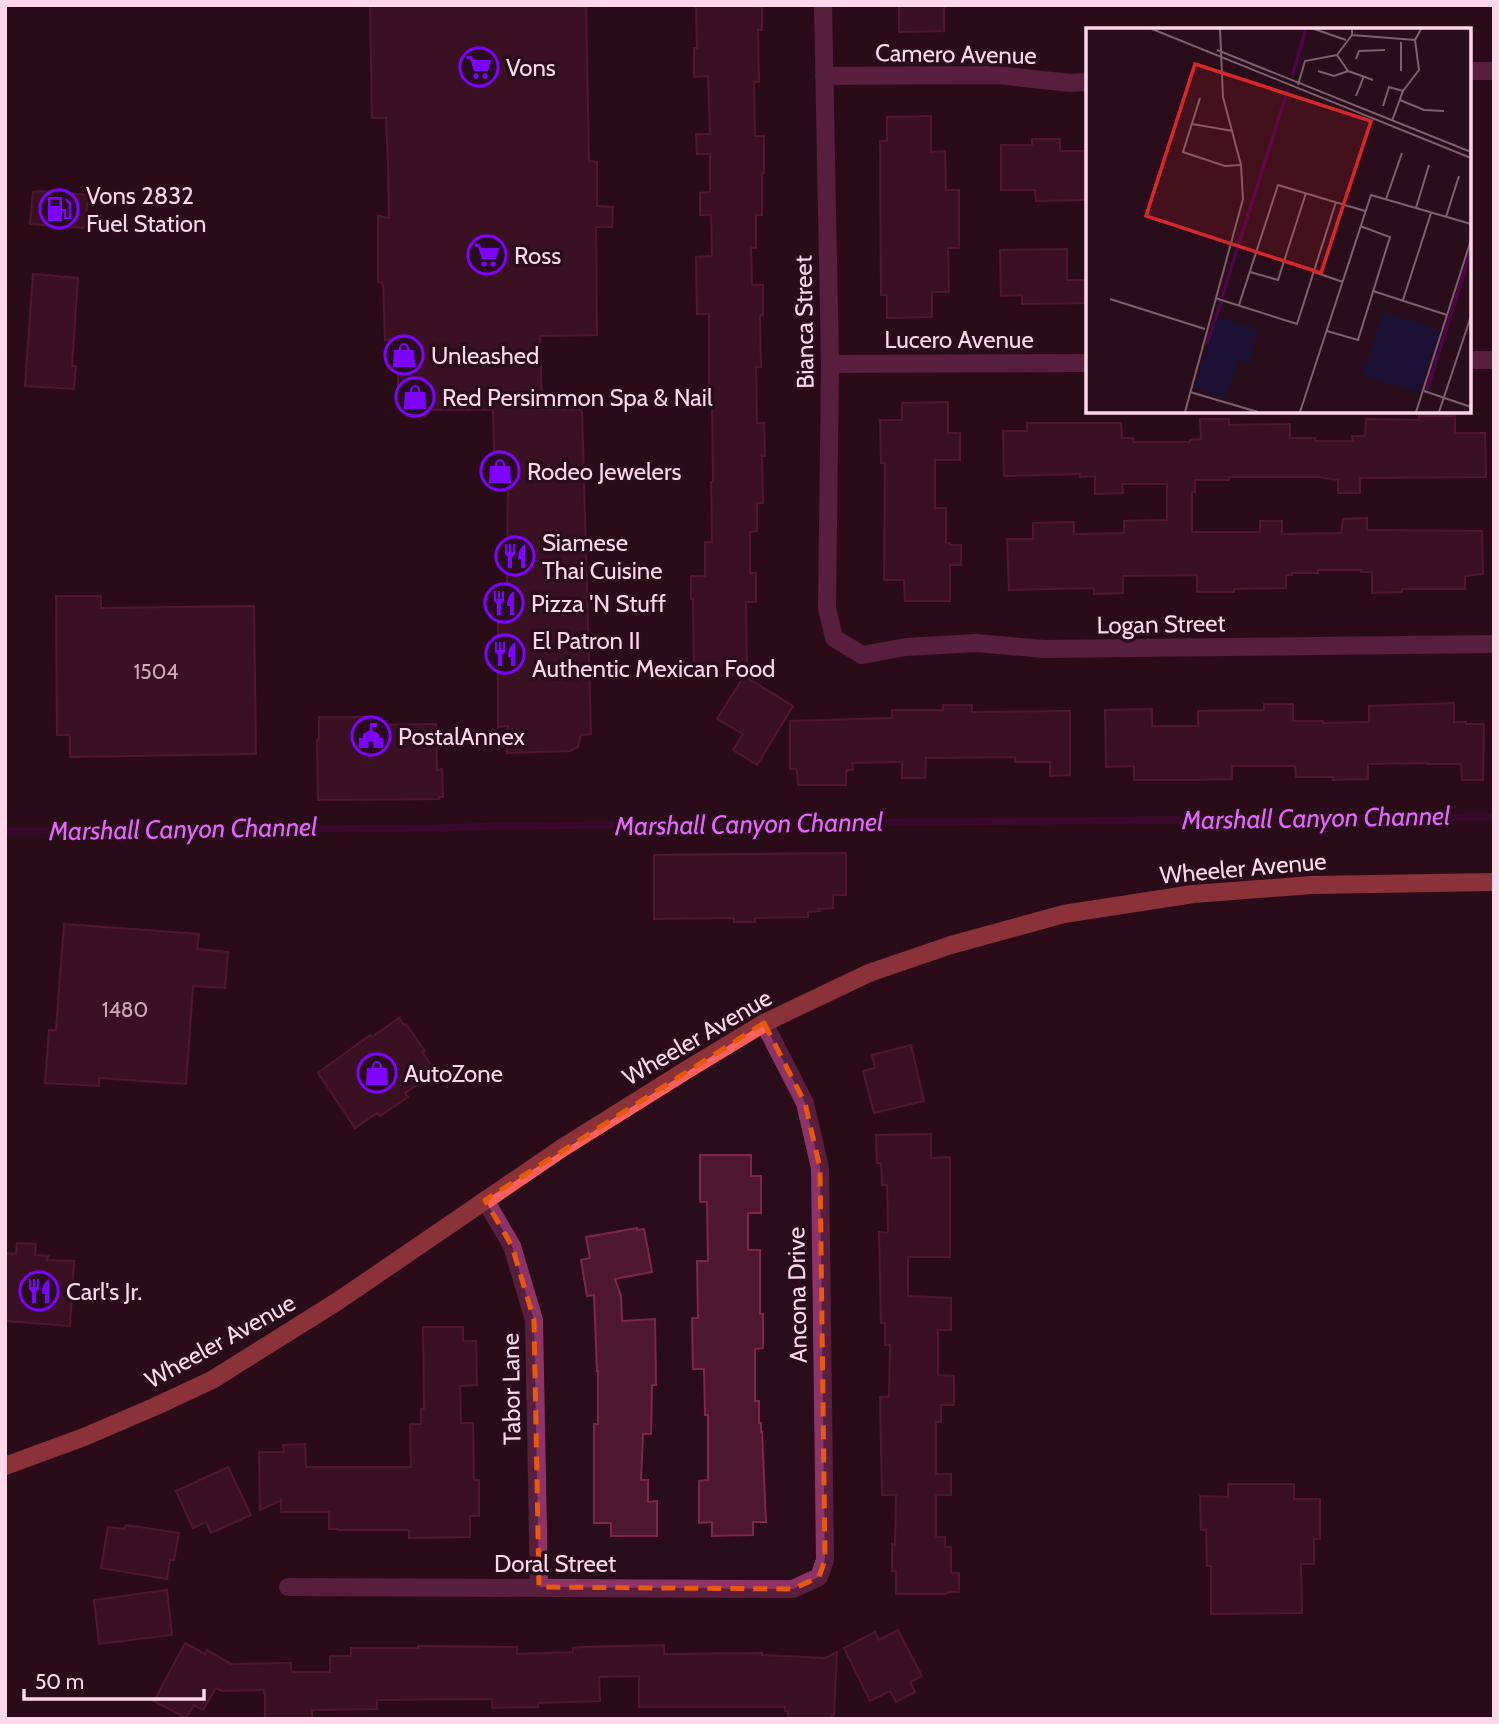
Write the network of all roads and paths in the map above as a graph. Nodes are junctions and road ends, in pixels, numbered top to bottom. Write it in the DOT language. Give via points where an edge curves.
graph roads {
  1 [pos="823,5"];
  2 [pos="1471,71"];
  3 [pos="1494,71"];
  4 [pos="824,76"];
  5 [pos="1086,82"];
  6 [pos="1471,360"];
  7 [pos="1494,360"];
  8 [pos="1086,363"];
  9 [pos="830,364"];
  10 [pos="834,638"];
  11 [pos="1494,644"];
  12 [pos="1494,882"];
  13 [pos="764,1023"];
  14 [pos="485,1200"];
  15 [pos="5,1466"];
  16 [pos="819,1577"];
  17 [pos="288,1587"];
  18 [pos="540,1587"];
  1 -- 4 [label="street, Bianca Street"];
  2 -- 3 [label="street"];
  4 -- 5 [label="street, Camero Avenue" via="998,75"];
  4 -- 9 [label="street, Bianca Street"];
  6 -- 7 [label="street"];
  8 -- 9 [label="street, Lucero Avenue"];
  9 -- 10 [label="street, Bianca Street" via="827,608"];
  10 -- 11 [label="street, Logan Street" via="862,655 976,643 1044,649"];
  12 -- 13 [label="main road, Wheeler Avenue" via="1312,885 1206,893 1064,914 869,973"];
  13 -- 14 [label="main road, Wheeler Avenue"];
  13 -- 16 [label="street, Ancona Drive" via="805,1103 820,1168 825,1560"];
  14 -- 15 [label="main road, Wheeler Avenue" via="212,1380 84,1437"];
  14 -- 18 [label="street, Tabor Lane" via="512,1246 534,1320"];
  16 -- 18 [label="street, Doral Street" via="793,1589"];
  17 -- 18 [label="street, Doral Street"];
}
